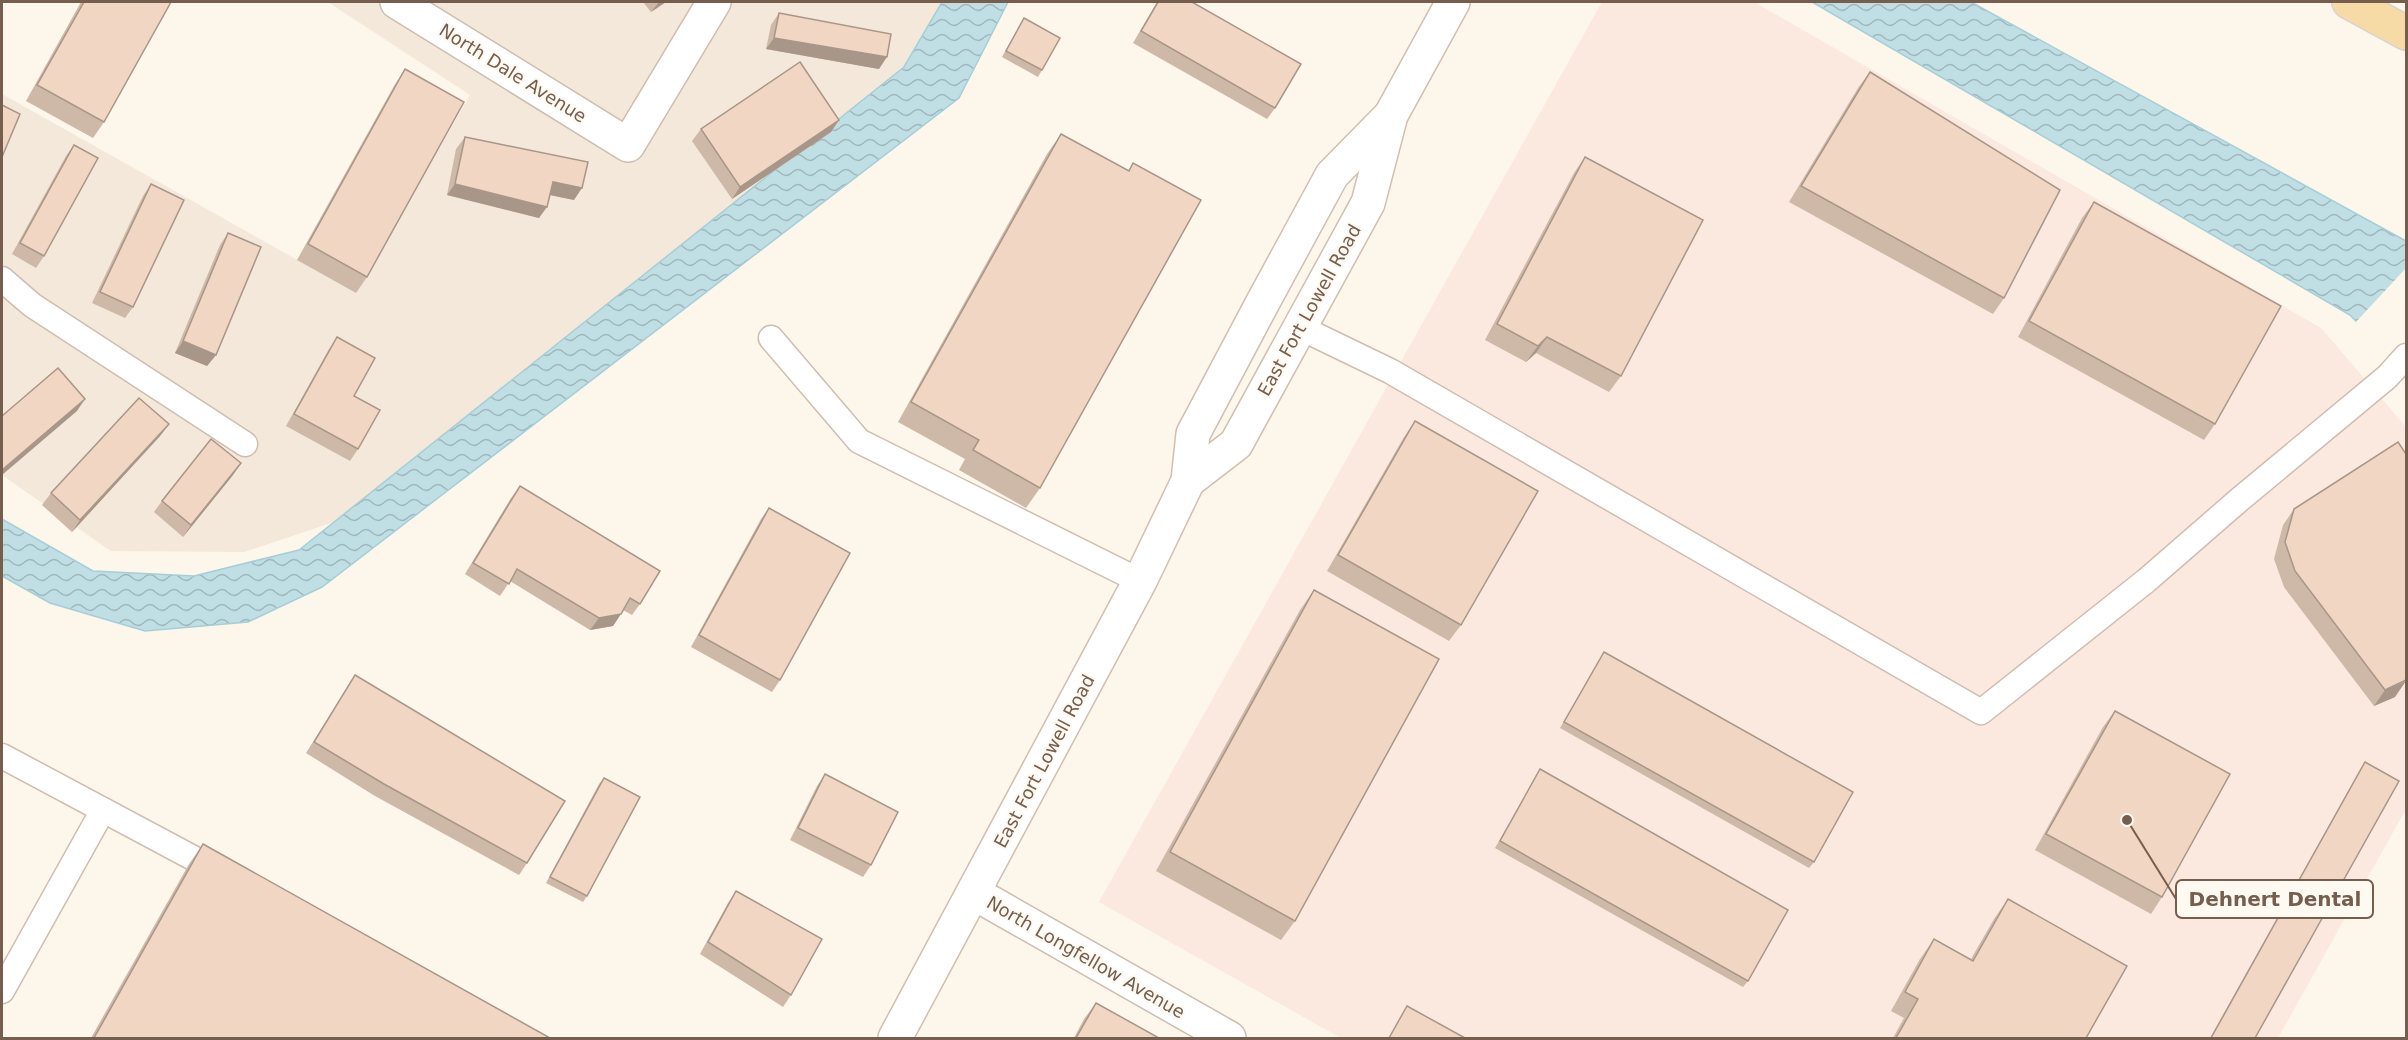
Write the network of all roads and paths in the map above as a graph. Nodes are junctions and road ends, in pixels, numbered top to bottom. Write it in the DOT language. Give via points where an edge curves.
graph roads {
  1 [pos="397,2"];
  2 [pos="714,2"];
  3 [pos="1453,2"];
  4 [pos="2349,2"];
  5 [pos="2406,33"];
  6 [pos="1391,115"];
  7 [pos="2,279"];
  8 [pos="1299,327"];
  9 [pos="771,338"];
  10 [pos="2406,356"];
  11 [pos="245,444"];
  12 [pos="1188,481"];
  13 [pos="1140,581"];
  14 [pos="2,756"];
  15 [pos="103,810"];
  16 [pos="239,882"];
  17 [pos="974,893"];
  18 [pos="2,991"];
  19 [pos="895,1038"];
  20 [pos="1229,1038"];
  1 -- 2 [label="main road, North Dale Avenue" via="628,145"];
  3 -- 6 [label="main road, East Fort Lowell Road"];
  4 -- 5 [label="main road"];
  6 -- 8 [label="main road, East Fort Lowell Road" via="1368,202"];
  6 -- 12 [label="main road, East Fort Lowell Road" via="1332,175 1193,434"];
  7 -- 11 [label="lane" via="32,305"];
  8 -- 10 [label="lane" via="1390,372 1981,712 2146,580 2387,377"];
  8 -- 12 [label="main road, East Fort Lowell Road" via="1236,444"];
  9 -- 13 [label="lane" via="859,441"];
  12 -- 13 [label="main road, East Fort Lowell Road"];
  13 -- 17 [label="main road, East Fort Lowell Road"];
  14 -- 15 [label="lane"];
  15 -- 16 [label="lane"];
  15 -- 18 [label="lane"];
  17 -- 19 [label="main road, East Fort Lowell Road"];
  17 -- 20 [label="main road, North Longfellow Avenue"];
}
